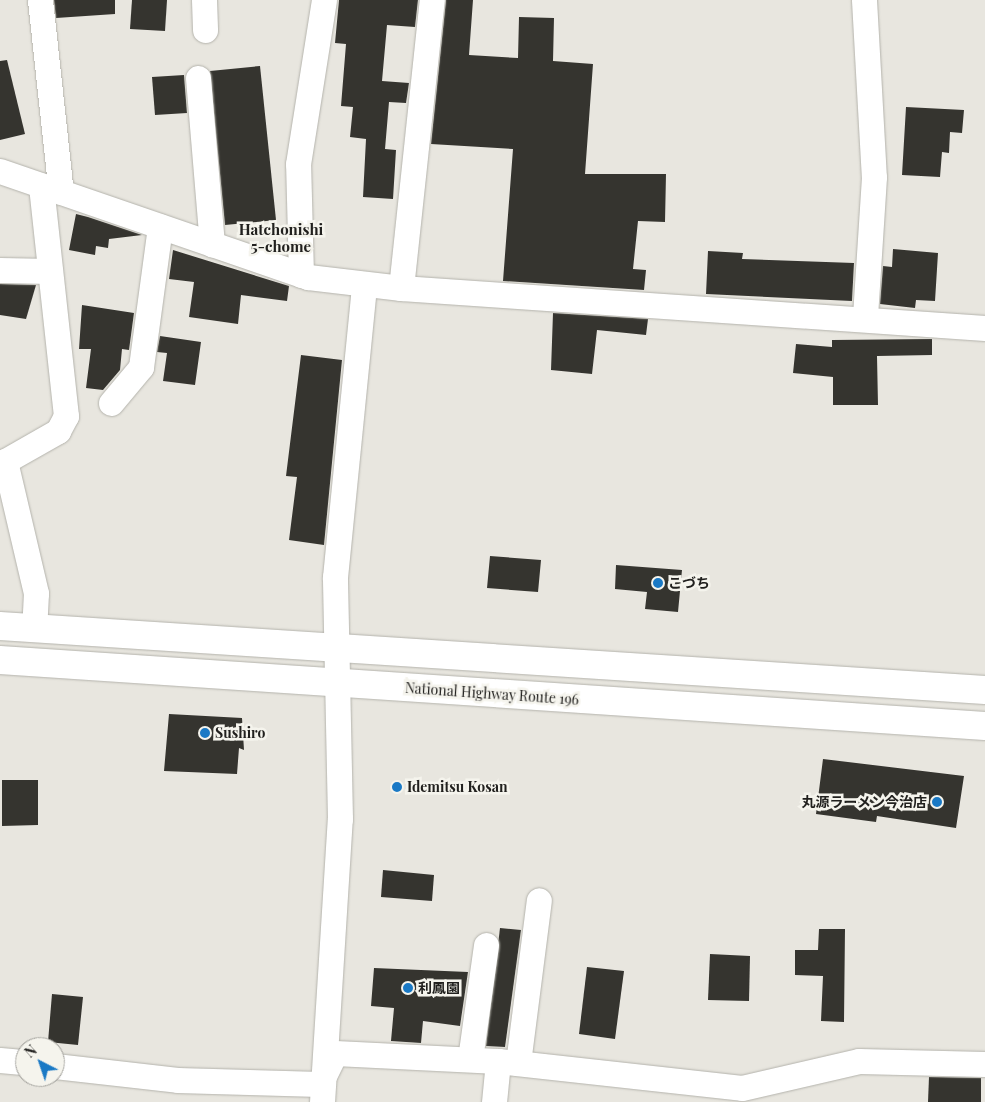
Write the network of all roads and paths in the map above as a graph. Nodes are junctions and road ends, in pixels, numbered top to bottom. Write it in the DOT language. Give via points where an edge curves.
graph roads {
  1 [pos="40,0"];
  2 [pos="204,0"];
  3 [pos="324,0"];
  4 [pos="432,0"];
  5 [pos="864,0"];
  6 [pos="205,30"];
  7 [pos="198,78"];
  8 [pos="0,171"];
  9 [pos="51,188"];
  10 [pos="160,226"];
  11 [pos="212,244"];
  12 [pos="0,270"];
  13 [pos="50,271"];
  14 [pos="301,275"];
  15 [pos="364,284"];
  16 [pos="401,288"];
  17 [pos="865,318"];
  18 [pos="985,328"];
  19 [pos="111,403"];
  20 [pos="2,463"];
  21 [pos="0,626"];
  22 [pos="34,628"];
  23 [pos="335,650"];
  24 [pos="0,660"];
  25 [pos="334,683"];
  26 [pos="985,690"];
  27 [pos="985,726"];
  28 [pos="539,900"];
  29 [pos="486,945"];
  30 [pos="470,1059"];
  31 [pos="0,1060"];
  32 [pos="15,1061"];
  33 [pos="508,1062"];
  34 [pos="985,1064"];
  35 [pos="65,1067"];
  36 [pos="321,1093"];
  37 [pos="494,1102"];
  1 -- 9 [label="street"];
  2 -- 6 [label="street"];
  3 -- 14 [label="street" via="298,164"];
  4 -- 16 [label="street"];
  5 -- 17 [label="street" via="874,177"];
  7 -- 11 [label="street"];
  8 -- 9 [label="street"];
  9 -- 10 [label="street"];
  9 -- 13 [label="street"];
  10 -- 11 [label="street"];
  10 -- 19 [label="street" via="141,368"];
  11 -- 14 [label="street"];
  12 -- 13 [label="street"];
  13 -- 20 [label="street" via="66,416 58,431"];
  14 -- 15 [label="street"];
  15 -- 16 [label="street"];
  15 -- 23 [label="street" via="335,578"];
  16 -- 17 [label="street"];
  17 -- 18 [label="street"];
  20 -- 22 [label="street" via="36,593"];
  21 -- 22 [label="highway"];
  22 -- 23 [label="highway"];
  23 -- 25 [label="street"];
  23 -- 26 [label="highway"];
  24 -- 25 [label="highway, National Highway Route 196"];
  25 -- 27 [label="highway, National Highway Route 196"];
  25 -- 36 [label="street" via="338,869"];
  28 -- 33 [label="street"];
  29 -- 30 [label="street"];
  30 -- 33 [label="street"];
  30 -- 36 [label="street" via="335,1053"];
  31 -- 32 [label="street"];
  33 -- 34 [label="street" via="742,1088 859,1061"];
  33 -- 37 [label="street"];
  35 -- 36 [label="street"];
}
